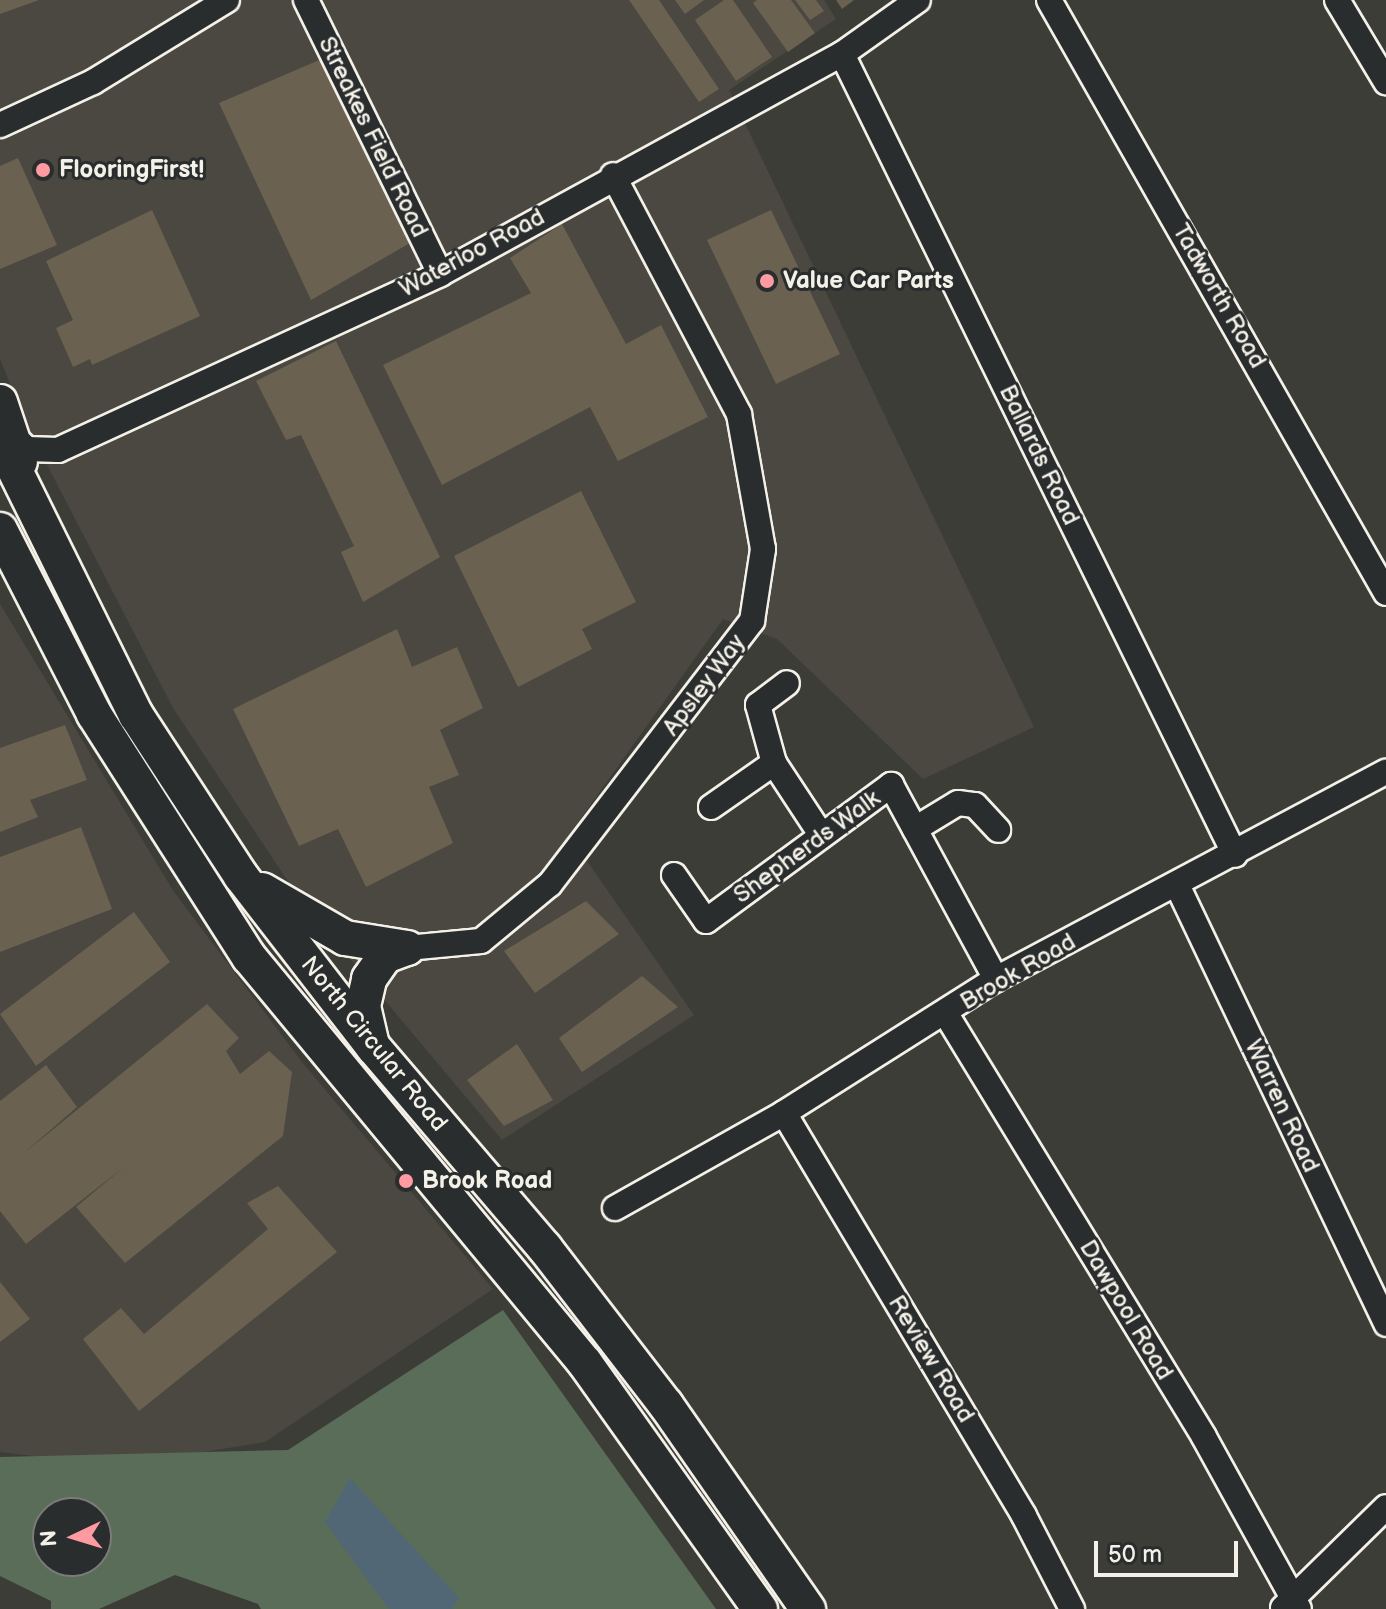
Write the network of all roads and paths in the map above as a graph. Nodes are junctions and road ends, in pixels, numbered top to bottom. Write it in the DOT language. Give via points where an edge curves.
graph roads {
  1 [pos="227,0"];
  2 [pos="306,0"];
  3 [pos="918,0"];
  4 [pos="1049,0"];
  5 [pos="1337,0"];
  6 [pos="842,54"];
  7 [pos="1386,82"];
  8 [pos="0,125"];
  9 [pos="613,175"];
  10 [pos="440,274"];
  11 [pos="0,402"];
  12 [pos="5,437"];
  13 [pos="0,530"];
  14 [pos="1386,593"];
  15 [pos="787,683"];
  16 [pos="774,763"];
  17 [pos="1386,772"];
  18 [pos="711,807"];
  19 [pos="915,829"];
  20 [pos="998,830"];
  21 [pos="820,833"];
  22 [pos="1235,855"];
  23 [pos="674,875"];
  24 [pos="241,876"];
  25 [pos="1178,887"];
  26 [pos="407,948"];
  27 [pos="996,979"];
  28 [pos="946,1014"];
  29 [pos="374,1048"];
  30 [pos="784,1113"];
  31 [pos="615,1208"];
  32 [pos="1386,1324"];
  33 [pos="1386,1507"];
  34 [pos="1291,1606"];
  35 [pos="760,1609"];
  36 [pos="808,1609"];
  37 [pos="1072,1609"];
  1 -- 8 [label="street" via="93,82"];
  2 -- 10 [label="street, Streakes Field Road"];
  3 -- 6 [label="street, Waterloo Road"];
  4 -- 14 [label="street, Tadworth Road"];
  5 -- 7 [label="street"];
  6 -- 9 [label="street, Waterloo Road"];
  6 -- 22 [label="street, Ballards Road"];
  9 -- 10 [label="street, Waterloo Road"];
  9 -- 26 [label="street, Apsley Way" via="739,414 763,549 752,621 550,884 481,941"];
  10 -- 12 [label="street, Waterloo Road" via="58,450 27,449"];
  11 -- 12 [label="highway, North Circular Road"];
  12 -- 24 [label="highway, North Circular Road" via="41,528 136,715"];
  13 -- 35 [label="highway, North Circular Road" via="94,714 249,957 585,1363"];
  15 -- 16 [label="street" via="758,705"];
  16 -- 18 [label="street"];
  16 -- 21 [label="street"];
  17 -- 22 [label="street, Brook Road"];
  19 -- 20 [label="street" via="958,803 975,805"];
  19 -- 21 [label="street, Shepherds Walk" via="891,785"];
  19 -- 27 [label="street, Shepherds Walk"];
  21 -- 23 [label="street, Shepherds Walk" via="706,921"];
  22 -- 25 [label="street, Brook Road"];
  24 -- 26 [label="highway" via="345,938"];
  24 -- 29 [label="highway, North Circular Road"];
  25 -- 27 [label="street, Brook Road"];
  25 -- 32 [label="street, Warren Road"];
  26 -- 29 [label="highway" via="385,956 369,979 363,1006"];
  27 -- 28 [label="street, Brook Road"];
  28 -- 30 [label="street, Brook Road"];
  28 -- 34 [label="street, Dawpool Road" via="1204,1437"];
  29 -- 36 [label="highway, North Circular Road" via="573,1285 735,1501"];
  30 -- 31 [label="street, Brook Road"];
  30 -- 37 [label="street, Review Road" via="1024,1516"];
  33 -- 34 [label="street"];
}
